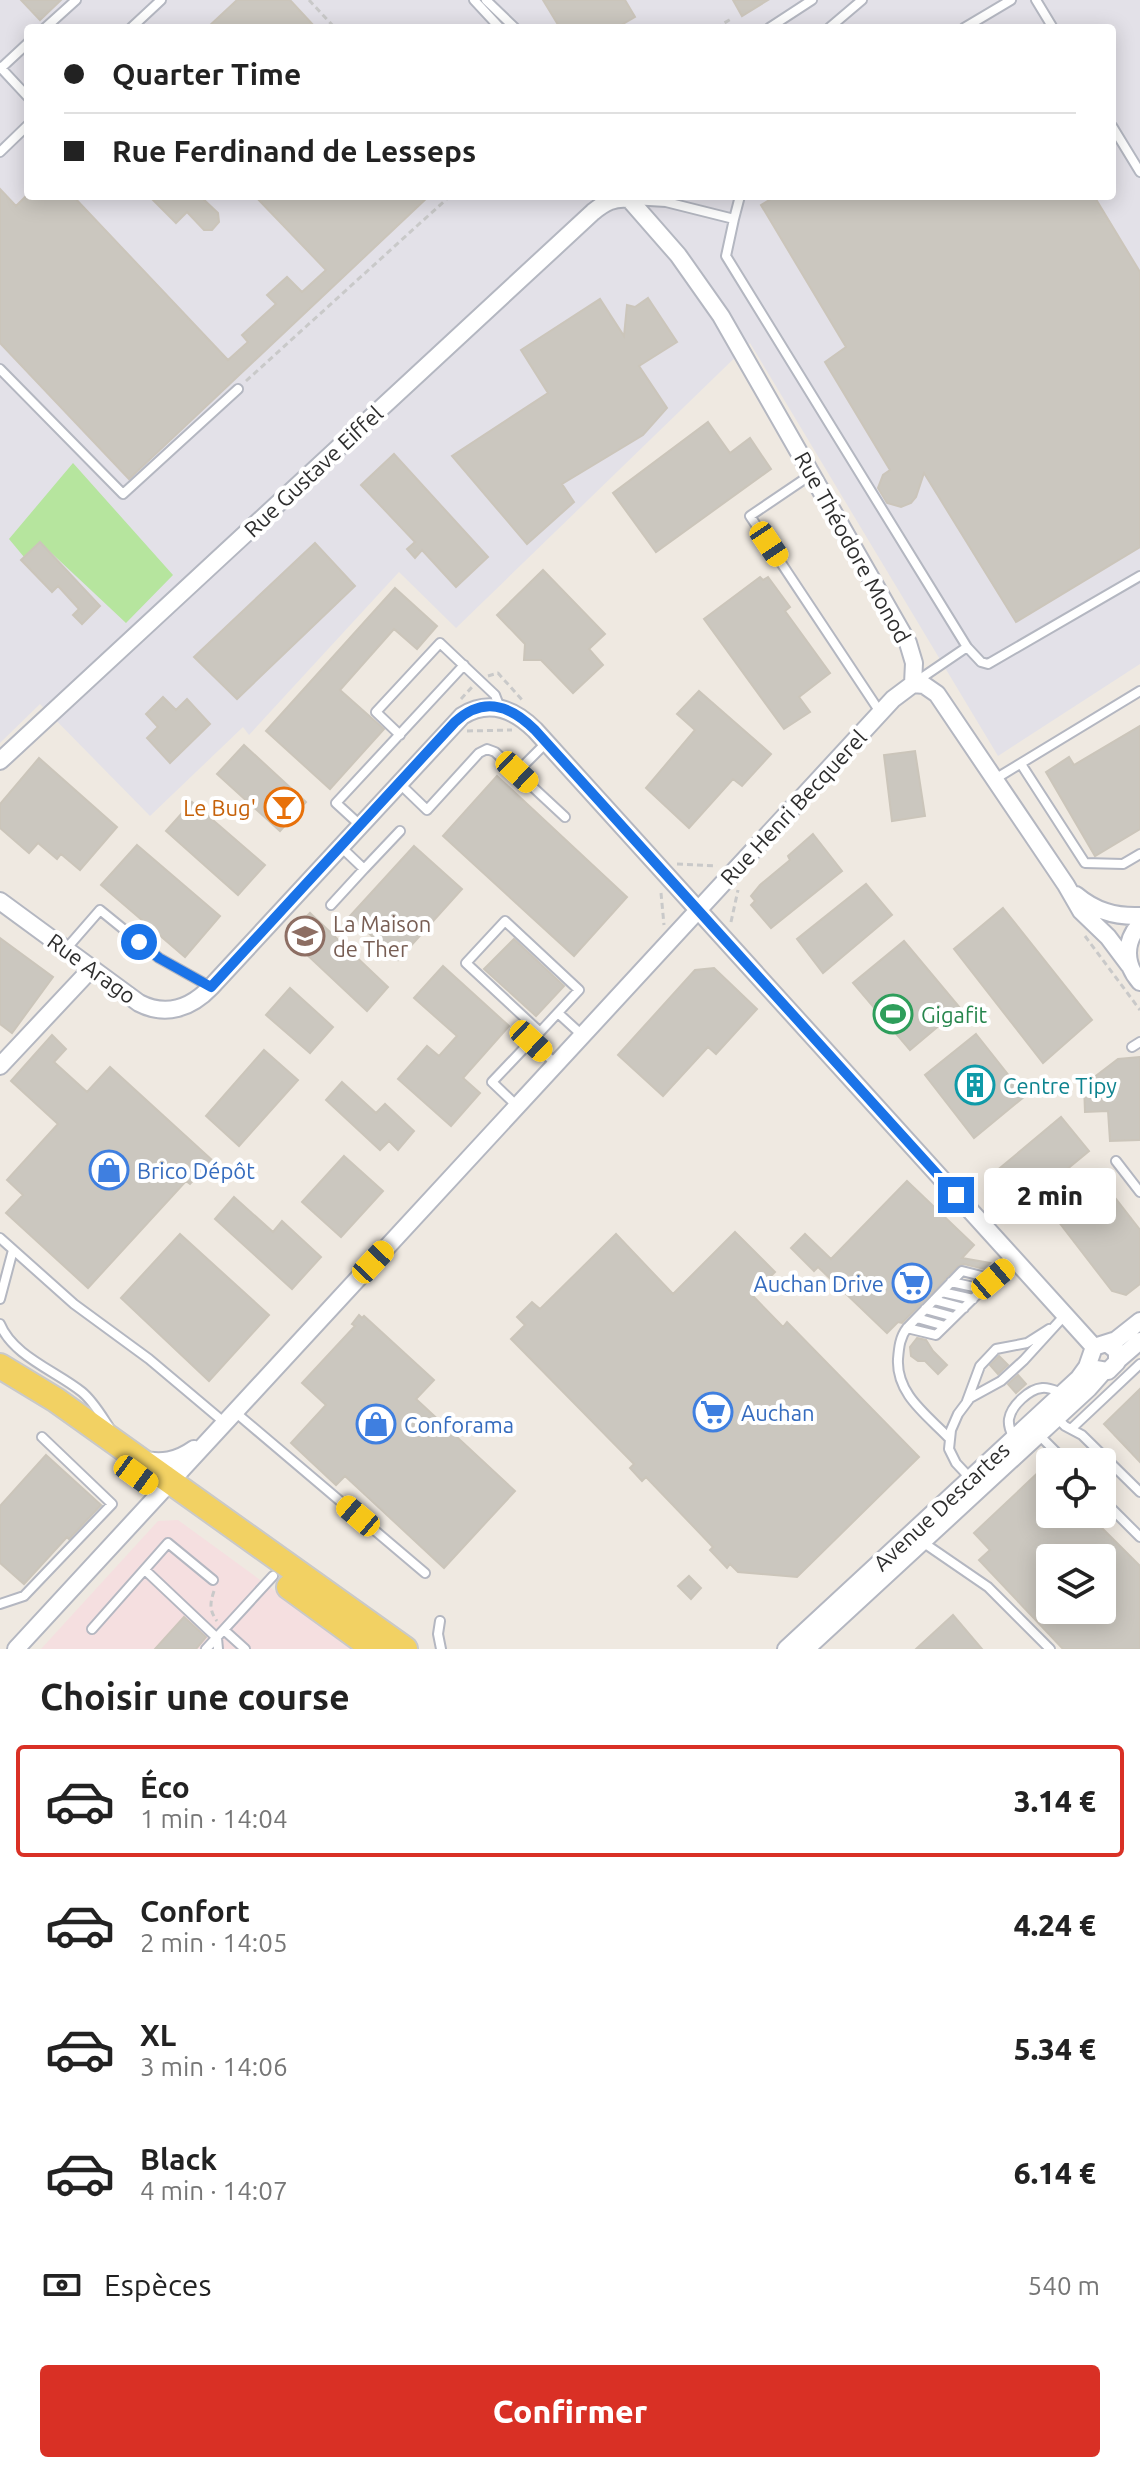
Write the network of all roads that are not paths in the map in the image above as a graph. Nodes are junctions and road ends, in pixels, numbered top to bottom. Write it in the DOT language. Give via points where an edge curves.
graph roads {
  1 [pos="76,0"];
  2 [pos="161,0"];
  3 [pos="474,0"];
  4 [pos="486,0"];
  5 [pos="812,0"];
  6 [pos="862,0"];
  7 [pos="1011,0"];
  8 [pos="1036,0"];
  9 [pos="49,24"];
  10 [pos="135,24"];
  11 [pos="496,24"];
  12 [pos="511,24"];
  13 [pos="775,24"];
  14 [pos="834,24"];
  15 [pos="971,24"];
  16 [pos="1051,24"];
  17 [pos="24,47"];
  18 [pos="1,67"];
  19 [pos="24,93"];
  20 [pos="24,129"];
  21 [pos="1116,133"];
  22 [pos="0,152"];
  23 [pos="1140,172"];
  24 [pos="612,200"];
  25 [pos="633,200"];
  26 [pos="643,200"];
  27 [pos="739,200"];
  28 [pos="734,219"];
  29 [pos="0,369"];
  30 [pos="238,389"];
  31 [pos="812,474"];
  32 [pos="1140,576"];
  33 [pos="967,647"];
  34 [pos="464,665"];
  35 [pos="913,684"];
  36 [pos="1140,691"];
  37 [pos="500,708"];
  38 [pos="881,712"];
  39 [pos="400,735"];
  40 [pos="546,743"];
  41 [pos="0,761"];
  42 [pos="1021,764"];
  43 [pos="517,772"];
  44 [pos="995,779"];
  45 [pos="399,783"];
  46 [pos="565,817"];
  47 [pos="360,825"];
  48 [pos="400,831"];
  49 [pos="341,846"];
  50 [pos="1140,854"];
  51 [pos="364,869"];
  52 [pos="1066,885"];
  53 [pos="0,901"];
  54 [pos="331,905"];
  55 [pos="698,910"];
  56 [pos="1140,916"];
  57 [pos="1140,924"];
  58 [pos="66,949"];
  59 [pos="1129,965"];
  60 [pos="92,968"];
  61 [pos="1140,982"];
  62 [pos="211,987"];
  63 [pos="558,1013"];
  64 [pos="582,1035"];
  65 [pos="3,1057"];
  66 [pos="556,1064"];
  67 [pos="517,1106"];
  68 [pos="1116,1161"];
  69 [pos="1140,1192"];
  70 [pos="0,1238"];
  71 [pos="13,1250"];
  72 [pos="1015,1260"];
  73 [pos="993,1279"];
  74 [pos="951,1282"];
  75 [pos="983,1289"];
  76 [pos="942,1292"];
  77 [pos="0,1299"];
  78 [pos="973,1299"];
  79 [pos="934,1300"];
  80 [pos="964,1308"];
  81 [pos="925,1309"];
  82 [pos="1065,1315"];
  83 [pos="954,1317"];
  84 [pos="917,1318"];
  85 [pos="1140,1321"];
  86 [pos="0,1324"];
  87 [pos="945,1326"];
  88 [pos="907,1328"];
  89 [pos="1051,1328"];
  90 [pos="1140,1341"];
  91 [pos="1097,1350"];
  92 [pos="1140,1364"];
  93 [pos="0,1366"];
  94 [pos="1116,1368"];
  95 [pos="0,1379"];
  96 [pos="1063,1393"];
  97 [pos="967,1401"];
  98 [pos="1052,1413"];
  99 [pos="227,1421"];
  100 [pos="1034,1429"];
  101 [pos="1071,1429"];
  102 [pos="42,1437"];
  103 [pos="949,1438"];
  104 [pos="1014,1439"];
  105 [pos="1052,1448"];
  106 [pos="132,1454"];
  107 [pos="975,1484"];
  108 [pos="165,1487"];
  109 [pos="1140,1492"];
  110 [pos="1116,1513"];
  111 [pos="917,1537"];
  112 [pos="1140,1537"];
  113 [pos="145,1570"];
  114 [pos="425,1573"];
  115 [pos="273,1576"];
  116 [pos="213,1580"];
  117 [pos="0,1604"];
  118 [pos="440,1621"];
  119 [pos="92,1629"];
  120 [pos="224,1630"];
  121 [pos="217,1638"];
  122 [pos="808,1645"];
  123 [pos="16,1649"];
  124 [pos="206,1649"];
  125 [pos="218,1649"];
  126 [pos="245,1649"];
  127 [pos="374,1649"];
  128 [pos="405,1649"];
  129 [pos="441,1649"];
  130 [pos="786,1649"];
  131 [pos="1050,1649"];
  1 -- 9 [label="lane"];
  2 -- 10 [label="lane"];
  3 -- 11 [label="lane"];
  4 -- 12 [label="lane"];
  5 -- 13 [label="lane"];
  6 -- 14 [label="lane"];
  7 -- 15 [label="lane"];
  8 -- 16 [label="lane"];
  17 -- 18 [label="lane"];
  18 -- 19 [label="lane"];
  20 -- 22 [label="lane"];
  21 -- 23 [label="lane"];
  24 -- 41 [label="street, Rue Gustave Eiffel"];
  25 -- 31 [label="street, Rue Théodore Monod" via="721,316"];
  26 -- 28 [label="lane"];
  27 -- 28 [label="lane"];
  28 -- 33 [label="lane" via="726,256"];
  29 -- 30 [label="lane" via="123,494"];
  31 -- 35 [label="street, Rue Théodore Monod" via="908,643"];
  31 -- 38 [label="lane" via="750,516"];
  32 -- 33 [label="lane" via="988,664"];
  33 -- 35 [label="lane"];
  34 -- 37 [label="lane" via="495,695"];
  34 -- 39 [label="lane"];
  34 -- 39 [label="lane" via="440,643 397,689 376,712"];
  35 -- 38 [label="street, Rue Henri Becquerel"];
  35 -- 44 [label="street" via="937,694"];
  36 -- 42 [label="lane"];
  37 -- 40 [label="street" via="519,715"];
  37 -- 45 [label="street, Rue Arago" via="484,706 462,716"];
  38 -- 55 [label="street, Rue Henri Becquerel"];
  39 -- 47 [label="lane" via="336,803"];
  40 -- 43 [label="lane"];
  40 -- 55 [label="street"];
  42 -- 44 [label="lane"];
  42 -- 50 [label="lane" via="1085,863 1123,864"];
  43 -- 45 [label="lane" via="484,749 427,810"];
  43 -- 46 [label="lane"];
  44 -- 52 [label="street"];
  45 -- 47 [label="street, Rue Arago"];
  47 -- 49 [label="street, Rue Arago"];
  48 -- 51 [label="lane"];
  49 -- 51 [label="lane"];
  49 -- 62 [label="street, Rue Arago"];
  51 -- 54 [label="lane"];
  52 -- 56 [label="street" via="1098,910"];
  52 -- 59 [label="street" via="1081,911"];
  53 -- 58 [label="street, Rue Arago"];
  55 -- 64 [label="street, Rue Henri Becquerel"];
  55 -- 72 [label="street"];
  57 -- 59 [label="street" via="1129,944"];
  58 -- 60 [label="street, Rue Arago"];
  58 -- 62 [label="lane" via="100,910 159,958"];
  59 -- 61 [label="street"];
  60 -- 62 [label="street, Rue Arago" via="139,1003 163,1011 184,1007"];
  60 -- 65 [label="street"];
  63 -- 63 [label="lane" via="540,1032 466,963 505,921 579,990"];
  63 -- 64 [label="lane"];
  64 -- 66 [label="street, Rue Henri Becquerel"];
  66 -- 67 [label="street, Rue Henri Becquerel"];
  66 -- 67 [label="lane" via="531,1041 492,1082"];
  67 -- 99 [label="street, Rue Henri Becquerel"];
  68 -- 69 [label="lane"];
  70 -- 71 [label="lane"];
  71 -- 77 [label="lane"];
  71 -- 99 [label="lane" via="74,1304"];
  72 -- 73 [label="lane"];
  72 -- 82 [label="street"];
  73 -- 74 [label="lane" via="962,1271"];
  73 -- 75 [label="lane"];
  74 -- 75 [label="lane"];
  74 -- 76 [label="lane"];
  75 -- 78 [label="lane"];
  76 -- 78 [label="lane"];
  76 -- 79 [label="lane"];
  78 -- 80 [label="lane"];
  79 -- 80 [label="lane"];
  79 -- 81 [label="lane"];
  80 -- 83 [label="lane"];
  81 -- 83 [label="lane"];
  81 -- 84 [label="lane"];
  82 -- 89 [label="lane"];
  82 -- 91 [label="street"];
  83 -- 87 [label="lane"];
  84 -- 87 [label="lane"];
  84 -- 88 [label="lane"];
  85 -- 91 [label="street, Avenue Descartes"];
  86 -- 106 [label="lane" via="16,1346 86,1395"];
  87 -- 88 [label="lane" via="936,1335"];
  88 -- 103 [label="lane" via="899,1349 899,1379"];
  89 -- 97 [label="lane" via="1033,1353 1001,1381"];
  89 -- 97 [label="lane" via="1027,1343 996,1349 980,1366"];
  90 -- 94 [label="street, Avenue Descartes"];
  91 -- 94 [label="street" via="1117,1351"];
  91 -- 94 [label="street" via="1094,1367"];
  91 -- 96 [label="street, Avenue Descartes"];
  92 -- 94 [label="lane"];
  93 -- 106 [label="main road"];
  94 -- 98 [label="street, Avenue Descartes"];
  94 -- 101 [label="lane"];
  95 -- 108 [label="main road"];
  96 -- 98 [label="street, Avenue Descartes"];
  96 -- 104 [label="lane" via="1043,1388 1028,1393 1010,1414"];
  97 -- 103 [label="lane"];
  98 -- 100 [label="street, Avenue Descartes"];
  98 -- 101 [label="lane"];
  99 -- 106 [label="street, Rue Henri Becquerel" via="180,1458 159,1462"];
  99 -- 108 [label="street, Rue Henri Becquerel"];
  99 -- 114 [label="lane"];
  100 -- 104 [label="street, Avenue Descartes"];
  100 -- 105 [label="lane"];
  100 -- 107 [label="street, Avenue Descartes"];
  101 -- 109 [label="lane"];
  102 -- 117 [label="lane" via="112,1504 24,1596"];
  103 -- 107 [label="lane" via="950,1454"];
  104 -- 107 [label="street, Avenue Descartes"];
  106 -- 108 [label="main road"];
  107 -- 111 [label="street, Avenue Descartes"];
  108 -- 115 [label="main road"];
  108 -- 123 [label="street, Rue Henri Becquerel"];
  108 -- 128 [label="main road"];
  110 -- 112 [label="lane"];
  111 -- 122 [label="street, Avenue Descartes"];
  111 -- 131 [label="lane" via="988,1587"];
  113 -- 116 [label="lane" via="168,1543"];
  113 -- 119 [label="lane"];
  113 -- 121 [label="lane"];
  115 -- 120 [label="lane"];
  115 -- 127 [label="main road"];
  118 -- 129 [label="lane"];
  120 -- 121 [label="lane"];
  120 -- 126 [label="lane"];
  121 -- 124 [label="lane"];
  121 -- 125 [label="lane"];
  122 -- 130 [label="street, Avenue Descartes"];
}
